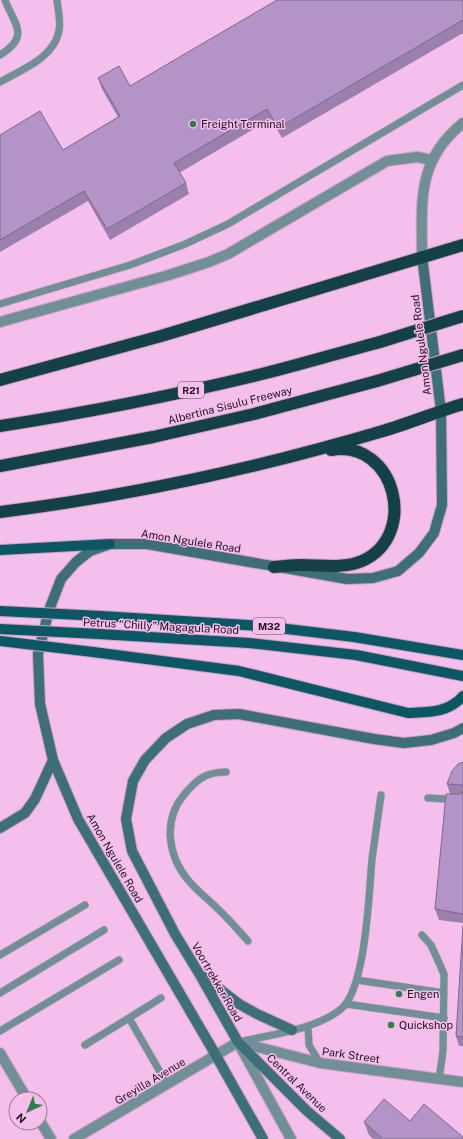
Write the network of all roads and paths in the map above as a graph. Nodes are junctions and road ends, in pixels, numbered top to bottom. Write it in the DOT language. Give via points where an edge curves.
graph roads {
  1 [pos="5,0"];
  2 [pos="57,0"];
  3 [pos="0,55"];
  4 [pos="0,82"];
  5 [pos="463,85"];
  6 [pos="463,123"];
  7 [pos="432,160"];
  8 [pos="463,244"];
  9 [pos="422,256"];
  10 [pos="0,304"];
  11 [pos="463,316"];
  12 [pos="0,322"];
  13 [pos="463,355"];
  14 [pos="0,380"];
  15 [pos="463,404"];
  16 [pos="440,411"];
  17 [pos="0,426"];
  18 [pos="274,460"];
  19 [pos="0,466"];
  20 [pos="0,512"];
  21 [pos="110,544"];
  22 [pos="0,550"];
  23 [pos="274,567"];
  24 [pos="0,611"];
  25 [pos="0,629"];
  26 [pos="0,641"];
  27 [pos="463,655"];
  28 [pos="463,676"];
  29 [pos="463,696"];
  30 [pos="463,728"];
  31 [pos="53,760"];
  32 [pos="226,772"];
  33 [pos="381,795"];
  34 [pos="428,798"];
  35 [pos="463,800"];
  36 [pos="0,828"];
  37 [pos="85,905"];
  38 [pos="104,930"];
  39 [pos="175,934"];
  40 [pos="422,935"];
  41 [pos="248,940"];
  42 [pos="0,955"];
  43 [pos="119,960"];
  44 [pos="200,975"];
  45 [pos="357,980"];
  46 [pos="0,993"];
  47 [pos="444,993"];
  48 [pos="161,998"];
  49 [pos="346,1004"];
  50 [pos="129,1018"];
  51 [pos="444,1018"];
  52 [pos="308,1026"];
  53 [pos="292,1030"];
  54 [pos="0,1031"];
  55 [pos="238,1042"];
  56 [pos="84,1045"];
  57 [pos="0,1053"];
  58 [pos="215,1054"];
  59 [pos="320,1063"];
  60 [pos="439,1080"];
  61 [pos="463,1082"];
  62 [pos="167,1084"];
  63 [pos="22,1091"];
  64 [pos="74,1139"];
  65 [pos="263,1139"];
  66 [pos="291,1139"];
  67 [pos="340,1139"];
  1 -- 3 [label="lane" via="18,32 12,46"];
  2 -- 4 [label="lane" via="59,31 53,45 43,57"];
  5 -- 10 [label="lane" via="222,227 130,265"];
  6 -- 7 [label="street" via="440,146"];
  7 -- 9 [label="street" via="426,175 422,205"];
  7 -- 12 [label="street" via="417,157 387,161 228,254 209,262"];
  8 -- 9 [label="highway"];
  9 -- 14 [label="highway" via="161,336"];
  9 -- 16 [label="main road, Amon Ngulele Road"];
  11 -- 17 [label="highway, Albertina Sisulu Freeway / R21, bridge" via="255,376"];
  13 -- 19 [label="highway, Albertina Sisulu Freeway, bridge" via="377,382 254,414 153,437"];
  15 -- 16 [label="highway"];
  16 -- 18 [label="highway" via="383,431"];
  16 -- 23 [label="main road, Amon Ngulele Road" via="442,505 434,533 419,553 398,571 373,578 347,579"];
  18 -- 20 [label="highway" via="154,488 59,505"];
  18 -- 23 [label="highway" via="337,449 358,451 374,461 382,470 388,480 395,504 391,531 384,543 361,561 330,566"];
  21 -- 22 [label="main road"];
  21 -- 23 [label="main road, Amon Ngulele Road" via="147,544"];
  21 -- 31 [label="main road, Amon Ngulele Road" via="90,550 76,562 61,579 49,610 38,654 40,704"];
  24 -- 27 [label="main road, Petrus “Chilly” Magagula Road / M32, bridge" via="262,626 354,637"];
  25 -- 28 [label="main road, Petrus “Chilly” Magagula Road / M32, bridge" via="249,643 356,655"];
  26 -- 29 [label="main road, bridge" via="239,671 408,713 436,712 457,703"];
  30 -- 39 [label="main road, Amon Ngulele Road" via="431,740 404,743 239,714 214,715 187,724 166,738 145,760 134,781 126,819 132,851"];
  31 -- 36 [label="main road" via="35,799 25,813"];
  31 -- 58 [label="main road, Amon Ngulele Road" via="78,819"];
  32 -- 41 [label="lane" via="216,772 200,778 176,804 170,841 179,865 188,879"];
  33 -- 45 [label="lane"];
  34 -- 35 [label="lane"];
  37 -- 42 [label="lane"];
  38 -- 46 [label="lane"];
  39 -- 44 [label="main road, Voortrekker Road"];
  40 -- 47 [label="lane" via="431,945 444,974"];
  43 -- 54 [label="lane"];
  44 -- 53 [label="main road" via="239,1004"];
  44 -- 55 [label="main road, Voortrekker Road"];
  45 -- 47 [label="lane"];
  45 -- 49 [label="lane"];
  47 -- 51 [label="lane"];
  48 -- 50 [label="lane"];
  49 -- 51 [label="lane"];
  49 -- 52 [label="lane" via="331,1016"];
  50 -- 56 [label="lane"];
  50 -- 62 [label="lane"];
  51 -- 60 [label="lane"];
  52 -- 53 [label="lane"];
  52 -- 59 [label="lane" via="309,1044"];
  53 -- 55 [label="lane"];
  55 -- 58 [label="street, Greyilla Avenue"];
  55 -- 59 [label="street, Park Street"];
  55 -- 66 [label="street"];
  55 -- 67 [label="main road, Central Avenue" via="307,1111"];
  57 -- 63 [label="street"];
  58 -- 62 [label="street, Greyilla Avenue"];
  58 -- 65 [label="main road"];
  59 -- 60 [label="street, Park Street"];
  60 -- 61 [label="street, Park Street"];
  62 -- 64 [label="street, Greyilla Avenue"];
}
